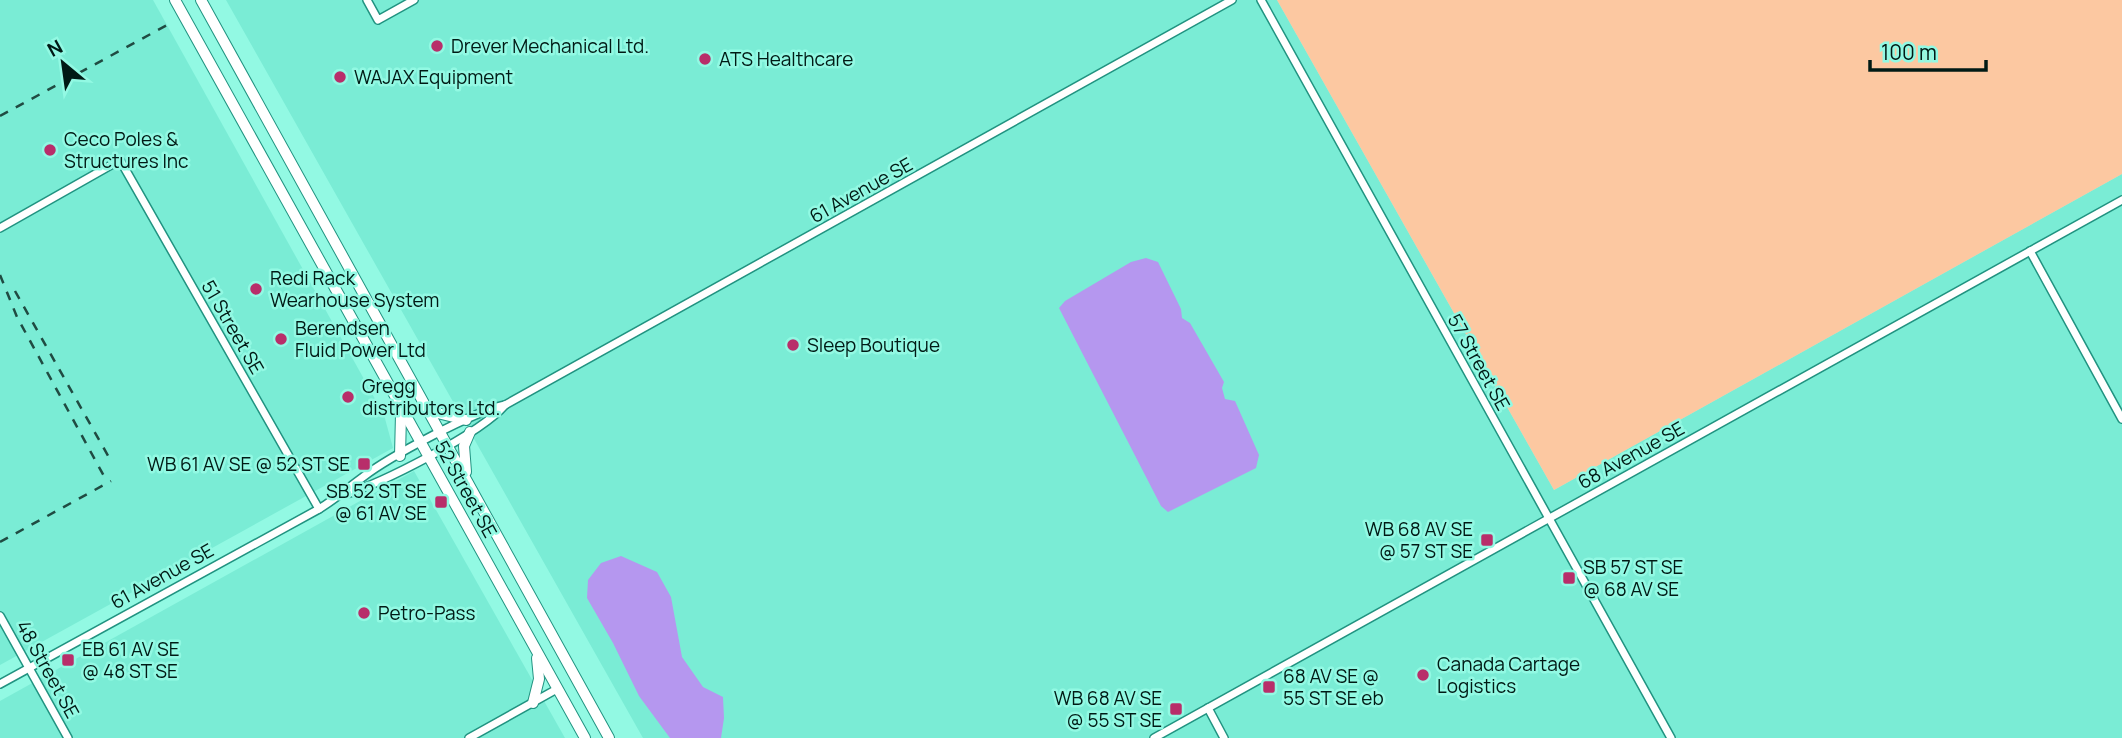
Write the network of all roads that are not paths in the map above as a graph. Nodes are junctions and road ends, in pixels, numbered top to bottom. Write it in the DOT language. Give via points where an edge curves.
graph roads {
  1 [pos="175,0"];
  2 [pos="201,0"];
  3 [pos="367,0"];
  4 [pos="414,0"];
  5 [pos="1232,0"];
  6 [pos="1261,0"];
  7 [pos="2122,200"];
  8 [pos="0,228"];
  9 [pos="2030,251"];
  10 [pos="505,405"];
  11 [pos="401,410"];
  12 [pos="429,411"];
  13 [pos="2122,419"];
  14 [pos="466,420"];
  15 [pos="470,432"];
  16 [pos="441,434"];
  17 [pos="421,444"];
  18 [pos="447,444"];
  19 [pos="400,456"];
  20 [pos="428,456"];
  21 [pos="467,480"];
  22 [pos="340,496"];
  23 [pos="319,509"];
  24 [pos="1548,519"];
  25 [pos="0,616"];
  26 [pos="537,654"];
  27 [pos="29,668"];
  28 [pos="0,684"];
  29 [pos="557,689"];
  30 [pos="533,703"];
  31 [pos="1208,708"];
  32 [pos="68,738"];
  33 [pos="469,738"];
  34 [pos="584,738"];
  35 [pos="609,738"];
  36 [pos="1154,738"];
  37 [pos="1224,738"];
  38 [pos="1671,738"];
  1 -- 11 [label="main road, 52 Street SE"];
  2 -- 12 [label="main road, 52 Street SE"];
  3 -- 4 [label="street" via="378,20"];
  5 -- 10 [label="street, 61 Avenue SE"];
  6 -- 24 [label="street, 57 Street SE"];
  7 -- 9 [label="street, 68 Avenue SE"];
  8 -- 23 [label="street, 51 Street SE" via="120,160"];
  9 -- 13 [label="street"];
  9 -- 24 [label="street, 68 Avenue SE"];
  10 -- 14 [label="street, 61 Avenue SE"];
  10 -- 15 [label="street, 61 Avenue SE" via="493,419"];
  11 -- 17 [label="main road, 52 Street SE"];
  11 -- 19 [label="main road"];
  12 -- 14 [label="main road"];
  12 -- 16 [label="main road, 52 Street SE"];
  14 -- 16 [label="street, 61 Avenue SE"];
  15 -- 18 [label="street, 61 Avenue SE"];
  15 -- 21 [label="main road" via="464,446"];
  16 -- 17 [label="street, 61 Avenue SE"];
  16 -- 18 [label="main road, 52 Street SE"];
  17 -- 19 [label="street, 61 Avenue SE"];
  17 -- 20 [label="main road, 52 Street SE"];
  18 -- 20 [label="street, 61 Avenue SE"];
  18 -- 21 [label="main road, 52 Street SE"];
  19 -- 22 [label="street, 61 Avenue SE"];
  20 -- 22 [label="street, 61 Avenue SE" via="368,488"];
  20 -- 26 [label="main road, 52 Street SE"];
  21 -- 35 [label="main road, 52 Street SE"];
  22 -- 23 [label="street, 61 Avenue SE"];
  23 -- 27 [label="street, 61 Avenue SE"];
  24 -- 31 [label="street, 68 Avenue SE"];
  24 -- 38 [label="street, 57 Street SE"];
  25 -- 27 [label="street, 48 Street SE"];
  26 -- 29 [label="main road, 52 Street SE"];
  26 -- 30 [label="main road"];
  27 -- 28 [label="street, 61 Avenue SE"];
  27 -- 32 [label="street, 48 Street SE"];
  29 -- 30 [label="street"];
  29 -- 34 [label="main road, 52 Street SE"];
  30 -- 33 [label="street"];
  31 -- 36 [label="street, 68 Avenue SE"];
  31 -- 37 [label="street"];
}
